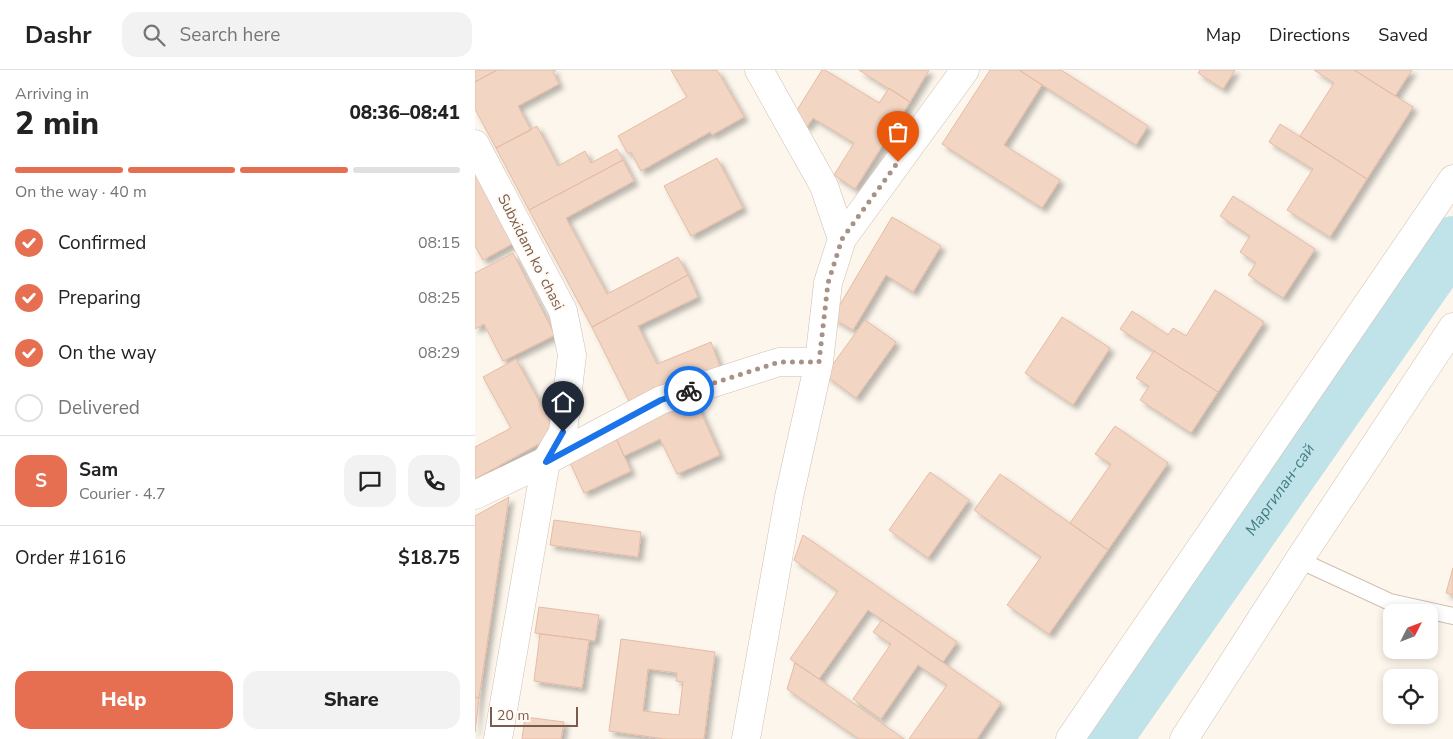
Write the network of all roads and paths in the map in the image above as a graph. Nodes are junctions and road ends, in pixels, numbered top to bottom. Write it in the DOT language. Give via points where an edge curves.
graph roads {
  1 [pos="759,70"];
  2 [pos="965,70"];
  3 [pos="475,144"];
  4 [pos="1453,179"];
  5 [pos="842,239"];
  6 [pos="1453,327"];
  7 [pos="819,362"];
  8 [pos="546,462"];
  9 [pos="475,495"];
  10 [pos="1299,560"];
  11 [pos="1453,616"];
  12 [pos="498,739"];
  13 [pos="745,739"];
  14 [pos="1071,739"];
  15 [pos="1184,739"];
  1 -- 5 [label="street" via="824,186"];
  2 -- 5 [label="street"];
  3 -- 8 [label="street, Subxidam koʻchasi" via="563,311 572,355 563,432"];
  4 -- 14 [label="street"];
  5 -- 7 [label="street" via="828,283"];
  6 -- 10 [label="street"];
  7 -- 8 [label="street" via="779,362 661,400"];
  7 -- 13 [label="street" via="789,497"];
  8 -- 9 [label="street"];
  8 -- 12 [label="street, Subxidam koʻchasi"];
  10 -- 11 [label="lane" via="1390,602"];
  10 -- 15 [label="street"];
}
